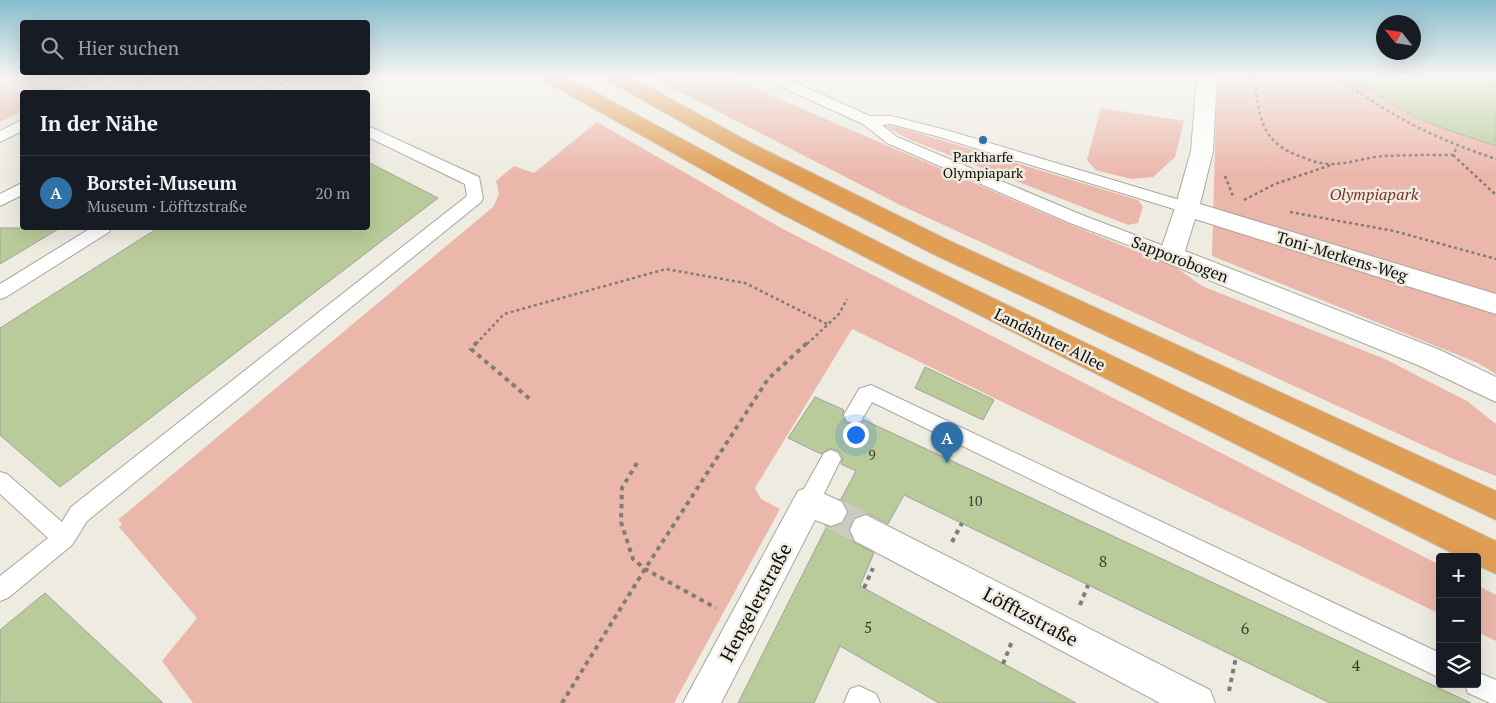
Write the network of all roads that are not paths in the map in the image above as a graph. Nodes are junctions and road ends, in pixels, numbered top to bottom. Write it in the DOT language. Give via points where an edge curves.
graph roads {
  1 [pos="614,109"];
  2 [pos="670,109"];
  3 [pos="843,109"];
  4 [pos="1205,109"];
  5 [pos="868,120"];
  6 [pos="20,127"];
  7 [pos="370,132"];
  8 [pos="0,137"];
  9 [pos="20,189"];
  10 [pos="0,201"];
  11 [pos="1186,208"];
  12 [pos="100,230"];
  13 [pos="1171,254"];
  14 [pos="0,292"];
  15 [pos="1496,304"];
  16 [pos="1496,390"];
  17 [pos="854,415"];
  18 [pos="830,459"];
  19 [pos="0,481"];
  20 [pos="820,506"];
  21 [pos="1496,506"];
  22 [pos="866,530"];
  23 [pos="64,538"];
  24 [pos="1496,558"];
  25 [pos="0,590"];
  26 [pos="1436,664"];
  27 [pos="1481,686"];
  28 [pos="1496,694"];
  29 [pos="1213,698"];
  30 [pos="701,703"];
  31 [pos="857,703"];
  32 [pos="867,703"];
  1 -- 24 [label="highway, Landshuter Allee" via="820,224"];
  2 -- 21 [label="highway" via="847,203"];
  3 -- 5 [label="lane, Sapporobogen"];
  4 -- 11 [label="street" via="1202,151"];
  5 -- 11 [label="lane, Sapporobogen" via="891,120 941,133"];
  5 -- 13 [label="lane, Sapporobogen" via="892,140 1076,219"];
  6 -- 8 [label="lane"];
  7 -- 23 [label="lane" via="473,181 475,198 79,514"];
  9 -- 10 [label="lane"];
  11 -- 13 [label="street"];
  11 -- 15 [label="street, Toni-Merkens-Weg"];
  12 -- 14 [label="lane"];
  13 -- 16 [label="street, Sapporobogen" via="1430,358"];
  17 -- 26 [label="lane" via="866,395 871,393"];
  18 -- 20 [label="lane"];
  19 -- 23 [label="lane"];
  20 -- 30 [label="street, Hengelerstraße" via="744,623"];
  22 -- 29 [label="street, Löfftzstraße"];
  23 -- 25 [label="lane"];
  27 -- 28 [label="lane"];
  31 -- 32 [label="lane" via="859,698"];
}
